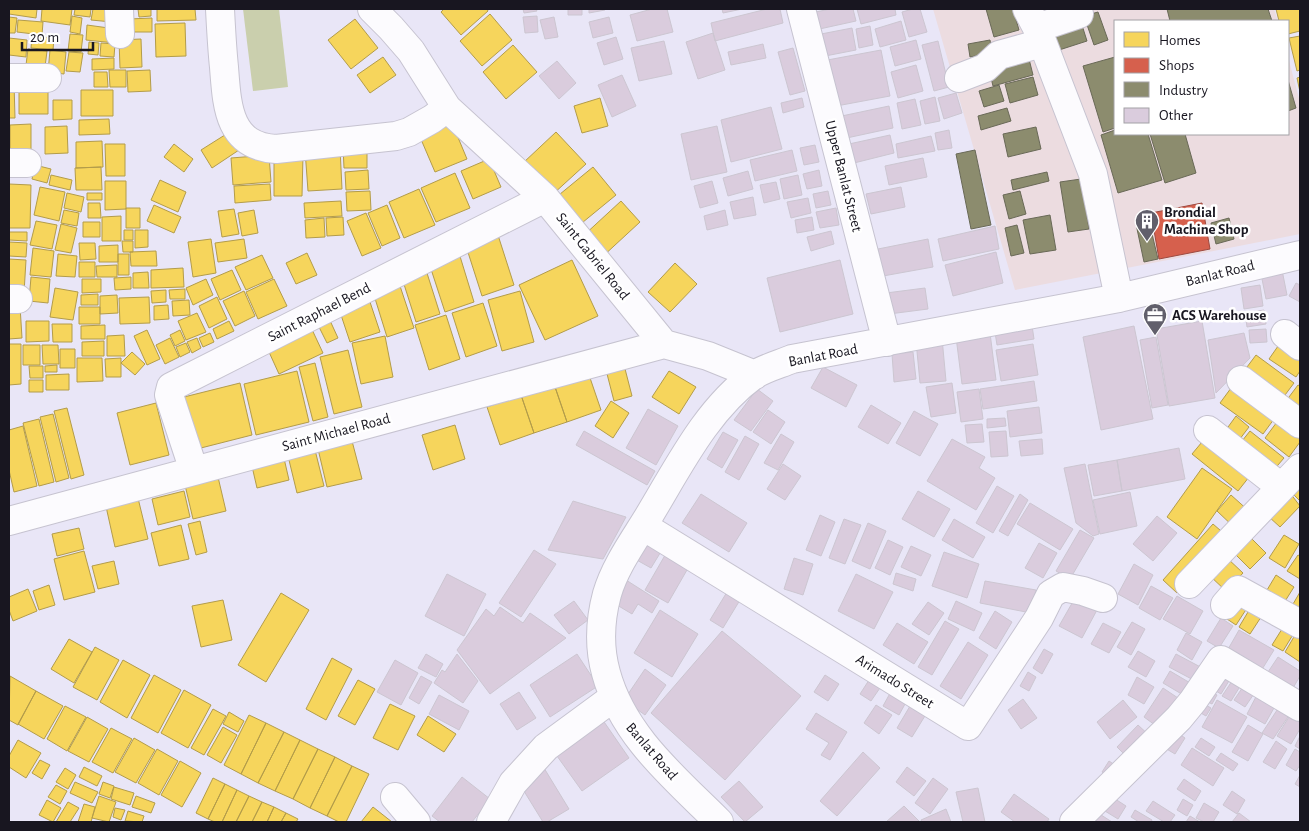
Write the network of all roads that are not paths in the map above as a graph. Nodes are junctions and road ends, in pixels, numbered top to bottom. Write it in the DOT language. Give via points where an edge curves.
graph roads {
  1 [pos="220,9"];
  2 [pos="372,9"];
  3 [pos="801,9"];
  4 [pos="1078,14"];
  5 [pos="1035,26"];
  6 [pos="9,78"];
  7 [pos="47,78"];
  8 [pos="959,78"];
  9 [pos="447,108"];
  10 [pos="545,198"];
  11 [pos="1300,255"];
  12 [pos="1119,298"];
  13 [pos="887,342"];
  14 [pos="664,344"];
  15 [pos="754,375"];
  16 [pos="1241,380"];
  17 [pos="1300,424"];
  18 [pos="1208,430"];
  19 [pos="1300,468"];
  20 [pos="194,471"];
  21 [pos="1281,488"];
  22 [pos="9,520"];
  23 [pos="643,526"];
  24 [pos="1189,584"];
  25 [pos="1103,598"];
  26 [pos="1224,605"];
  27 [pos="1300,624"];
  28 [pos="614,697"];
  29 [pos="1300,707"];
  30 [pos="395,797"];
  31 [pos="416,822"];
  32 [pos="491,822"];
  33 [pos="719,822"];
  34 [pos="1074,822"];
  1 -- 9 [label="street" via="227,105 234,124 251,143 276,149 379,139 409,132"];
  2 -- 9 [label="street, Saint Gabriel Road" via="411,51"];
  3 -- 13 [label="street, Upper Banlat Street"];
  4 -- 5 [label="street"];
  5 -- 8 [label="street" via="985,68"];
  5 -- 12 [label="street" via="1093,174"];
  6 -- 7 [label="street"];
  9 -- 10 [label="street, Saint Gabriel Road"];
  10 -- 14 [label="street, Saint Gabriel Road"];
  10 -- 20 [label="street, Saint Raphael Bend" via="171,387 169,395"];
  11 -- 12 [label="street, Banlat Road"];
  12 -- 13 [label="street, Banlat Road"];
  13 -- 15 [label="street, Banlat Road" via="792,359"];
  14 -- 15 [label="street" via="708,356"];
  14 -- 20 [label="street, Saint Michael Road"];
  15 -- 23 [label="street, Banlat Road" via="704,428"];
  16 -- 17 [label="street"];
  18 -- 21 [label="street"];
  19 -- 21 [label="street"];
  20 -- 22 [label="street, Saint Michael Road"];
  21 -- 24 [label="street"];
  23 -- 25 [label="street, Arimado Street" via="968,726 1051,594 1062,588"];
  23 -- 28 [label="street, Banlat Road" via="617,571 602,622 601,645"];
  26 -- 27 [label="street" via="1238,590"];
  28 -- 32 [label="street" via="546,747 513,783"];
  28 -- 33 [label="street, Banlat Road" via="634,734 649,752"];
  29 -- 34 [label="street" via="1221,660 1179,718"];
  30 -- 31 [label="street"];
}
